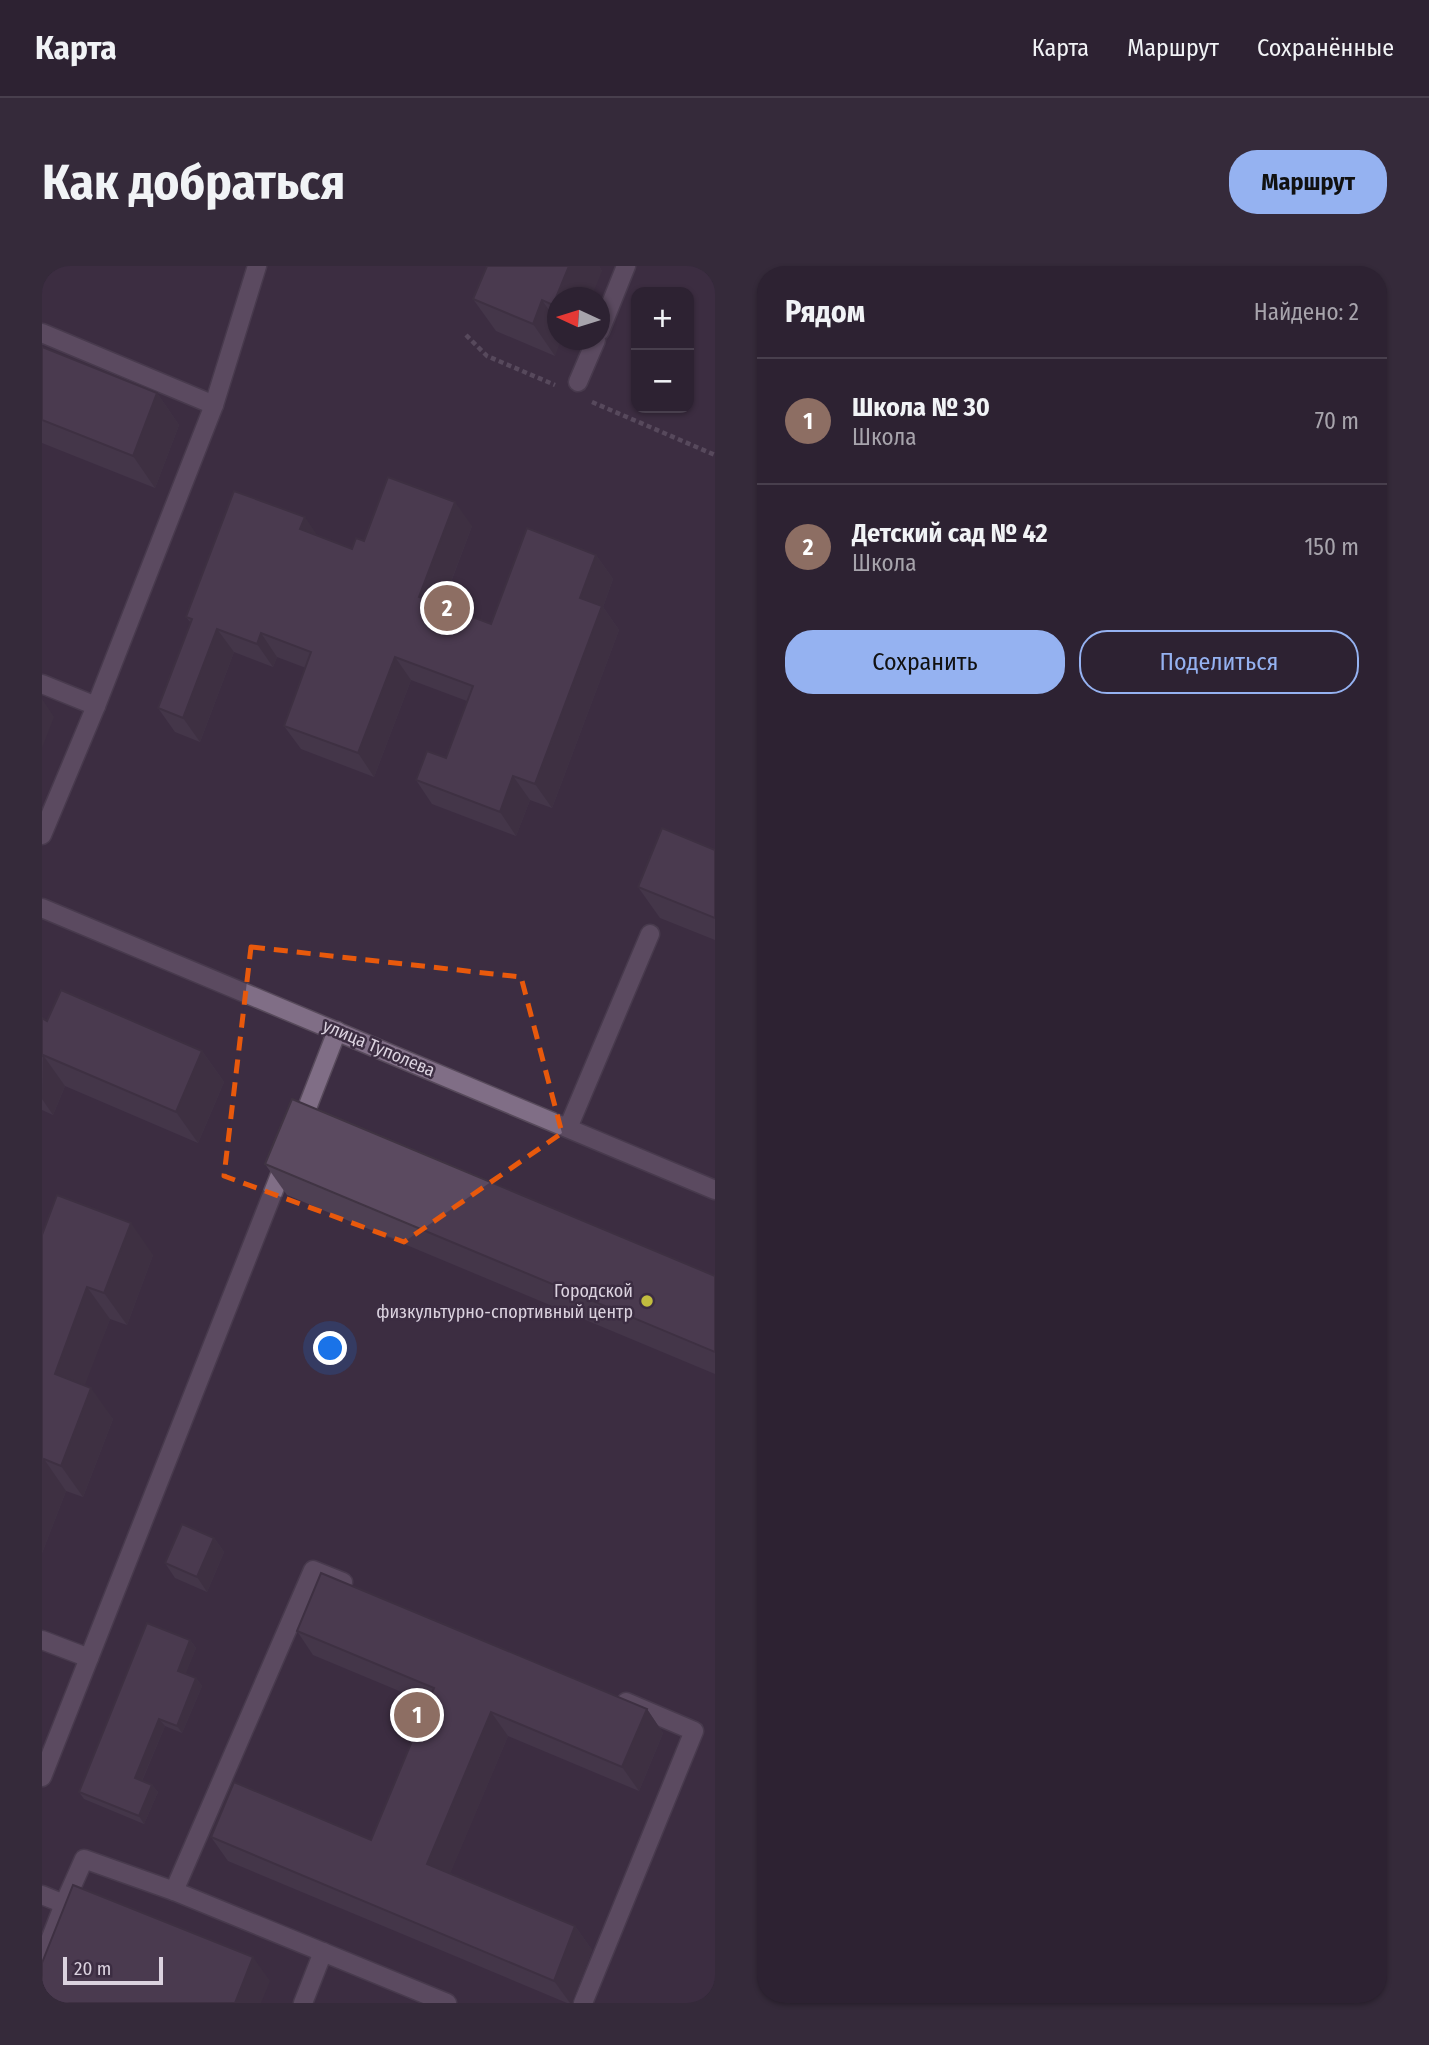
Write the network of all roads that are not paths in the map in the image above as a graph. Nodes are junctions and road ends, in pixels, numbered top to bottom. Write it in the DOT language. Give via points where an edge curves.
graph roads {
  1 [pos="257,266"];
  2 [pos="626,266"];
  3 [pos="610,306"];
  4 [pos="42,333"];
  5 [pos="592,350"];
  6 [pos="578,382"];
  7 [pos="214,405"];
  8 [pos="42,684"];
  9 [pos="96,706"];
  10 [pos="42,835"];
  11 [pos="42,908"];
  12 [pos="650,934"];
  13 [pos="337,1031"];
  14 [pos="568,1128"];
  15 [pos="715,1190"];
  16 [pos="364,1591"];
  17 [pos="42,1640"];
  18 [pos="89,1658"];
  19 [pos="605,1694"];
  20 [pos="42,1777"];
  21 [pos="174,1891"];
  22 [pos="42,1895"];
  23 [pos="64,1904"];
  24 [pos="323,1952"];
  25 [pos="42,1961"];
  26 [pos="303,2003"];
  27 [pos="447,2003"];
  28 [pos="583,2003"];
  1 -- 7 [label="street"];
  2 -- 3 [label="street"];
  4 -- 7 [label="street"];
  5 -- 6 [label="street"];
  7 -- 9 [label="street"];
  8 -- 9 [label="street"];
  9 -- 10 [label="street"];
  11 -- 13 [label="street, улица Туполева"];
  12 -- 14 [label="street"];
  13 -- 14 [label="street, улица Туполева"];
  13 -- 18 [label="street"];
  14 -- 15 [label="street, улица Туполева"];
  16 -- 21 [label="street" via="313,1570"];
  17 -- 18 [label="street"];
  18 -- 20 [label="street"];
  19 -- 28 [label="street" via="694,1731"];
  21 -- 23 [label="street" via="84,1859"];
  21 -- 24 [label="street"];
  22 -- 23 [label="street"];
  23 -- 25 [label="street"];
  24 -- 26 [label="street"];
  24 -- 27 [label="street"];
}
